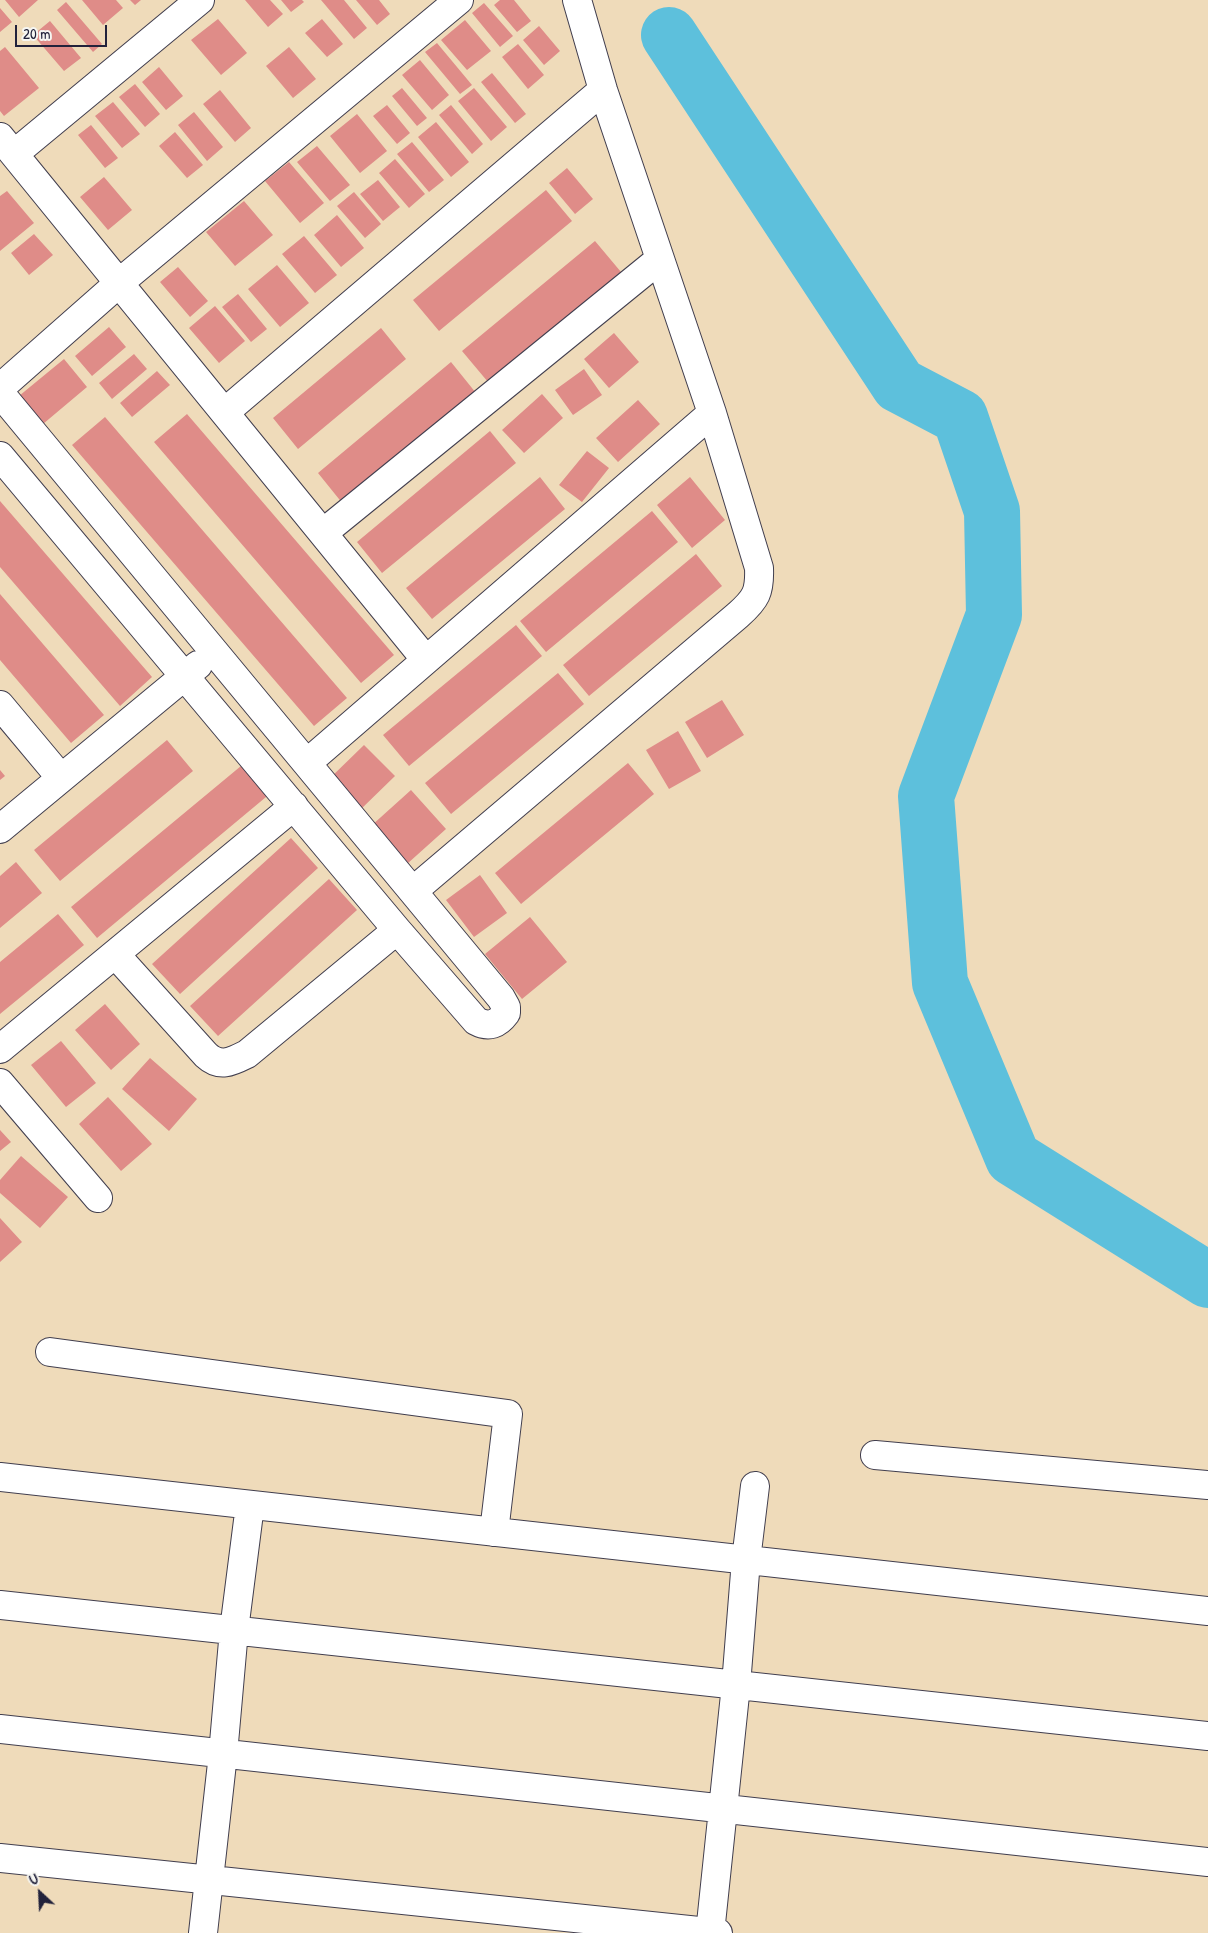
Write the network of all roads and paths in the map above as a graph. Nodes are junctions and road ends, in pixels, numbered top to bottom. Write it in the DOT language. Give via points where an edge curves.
graph roads {
  1 [pos="200,0"];
  2 [pos="459,0"];
  3 [pos="577,0"];
  4 [pos="603,90"];
  5 [pos="7,145"];
  6 [pos="660,259"];
  7 [pos="120,283"];
  8 [pos="0,388"];
  9 [pos="0,392"];
  10 [pos="224,412"];
  11 [pos="712,413"];
  12 [pos="0,456"];
  13 [pos="323,533"];
  14 [pos="215,652"];
  15 [pos="426,660"];
  16 [pos="185,676"];
  17 [pos="0,705"];
  18 [pos="307,762"];
  19 [pos="61,778"];
  20 [pos="294,806"];
  21 [pos="0,829"];
  22 [pos="413,891"];
  23 [pos="397,930"];
  24 [pos="115,954"];
  25 [pos="0,1049"];
  26 [pos="0,1083"];
  27 [pos="98,1198"];
  28 [pos="50,1352"];
  29 [pos="875,1455"];
  30 [pos="0,1477"];
  31 [pos="1208,1485"];
  32 [pos="755,1486"];
  33 [pos="250,1505"];
  34 [pos="494,1532"];
  35 [pos="746,1560"];
  36 [pos="0,1605"];
  37 [pos="1208,1611"];
  38 [pos="234,1630"];
  39 [pos="736,1684"];
  40 [pos="0,1729"];
  41 [pos="1208,1736"];
  42 [pos="223,1754"];
  43 [pos="722,1808"];
  44 [pos="0,1858"];
  45 [pos="1208,1862"];
  46 [pos="209,1880"];
  47 [pos="203,1933"];
  48 [pos="713,1933"];
  1 -- 5 [label="street"];
  2 -- 7 [label="street"];
  3 -- 4 [label="street"];
  4 -- 6 [label="street"];
  4 -- 10 [label="street"];
  5 -- 7 [label="street"];
  6 -- 11 [label="street"];
  6 -- 13 [label="street"];
  7 -- 8 [label="street"];
  7 -- 10 [label="street"];
  9 -- 14 [label="street"];
  10 -- 13 [label="street"];
  11 -- 15 [label="street"];
  11 -- 22 [label="street" via="759,568 760,586 753,602"];
  12 -- 16 [label="street"];
  13 -- 15 [label="street"];
  14 -- 16 [label="street"];
  14 -- 18 [label="street"];
  15 -- 18 [label="street"];
  16 -- 19 [label="street"];
  16 -- 20 [label="street"];
  17 -- 19 [label="street"];
  18 -- 22 [label="street"];
  19 -- 21 [label="street"];
  20 -- 23 [label="street"];
  20 -- 24 [label="street"];
  22 -- 23 [label="street" via="501,998 506,1013 500,1022 482,1025 476,1021"];
  23 -- 24 [label="street" via="247,1054 225,1064 206,1055"];
  24 -- 25 [label="street"];
  26 -- 27 [label="street"];
  28 -- 34 [label="street" via="508,1414"];
  29 -- 31 [label="street"];
  30 -- 33 [label="street"];
  32 -- 35 [label="street"];
  33 -- 34 [label="street"];
  33 -- 38 [label="street"];
  34 -- 35 [label="street"];
  35 -- 37 [label="street"];
  35 -- 39 [label="street"];
  36 -- 38 [label="street"];
  38 -- 39 [label="street"];
  38 -- 42 [label="street"];
  39 -- 41 [label="street"];
  39 -- 43 [label="street"];
  40 -- 42 [label="street"];
  42 -- 43 [label="street"];
  42 -- 46 [label="street"];
  43 -- 45 [label="street"];
  43 -- 48 [label="street"];
  44 -- 46 [label="street"];
  46 -- 47 [label="street"];
  46 -- 48 [label="street"];
}
